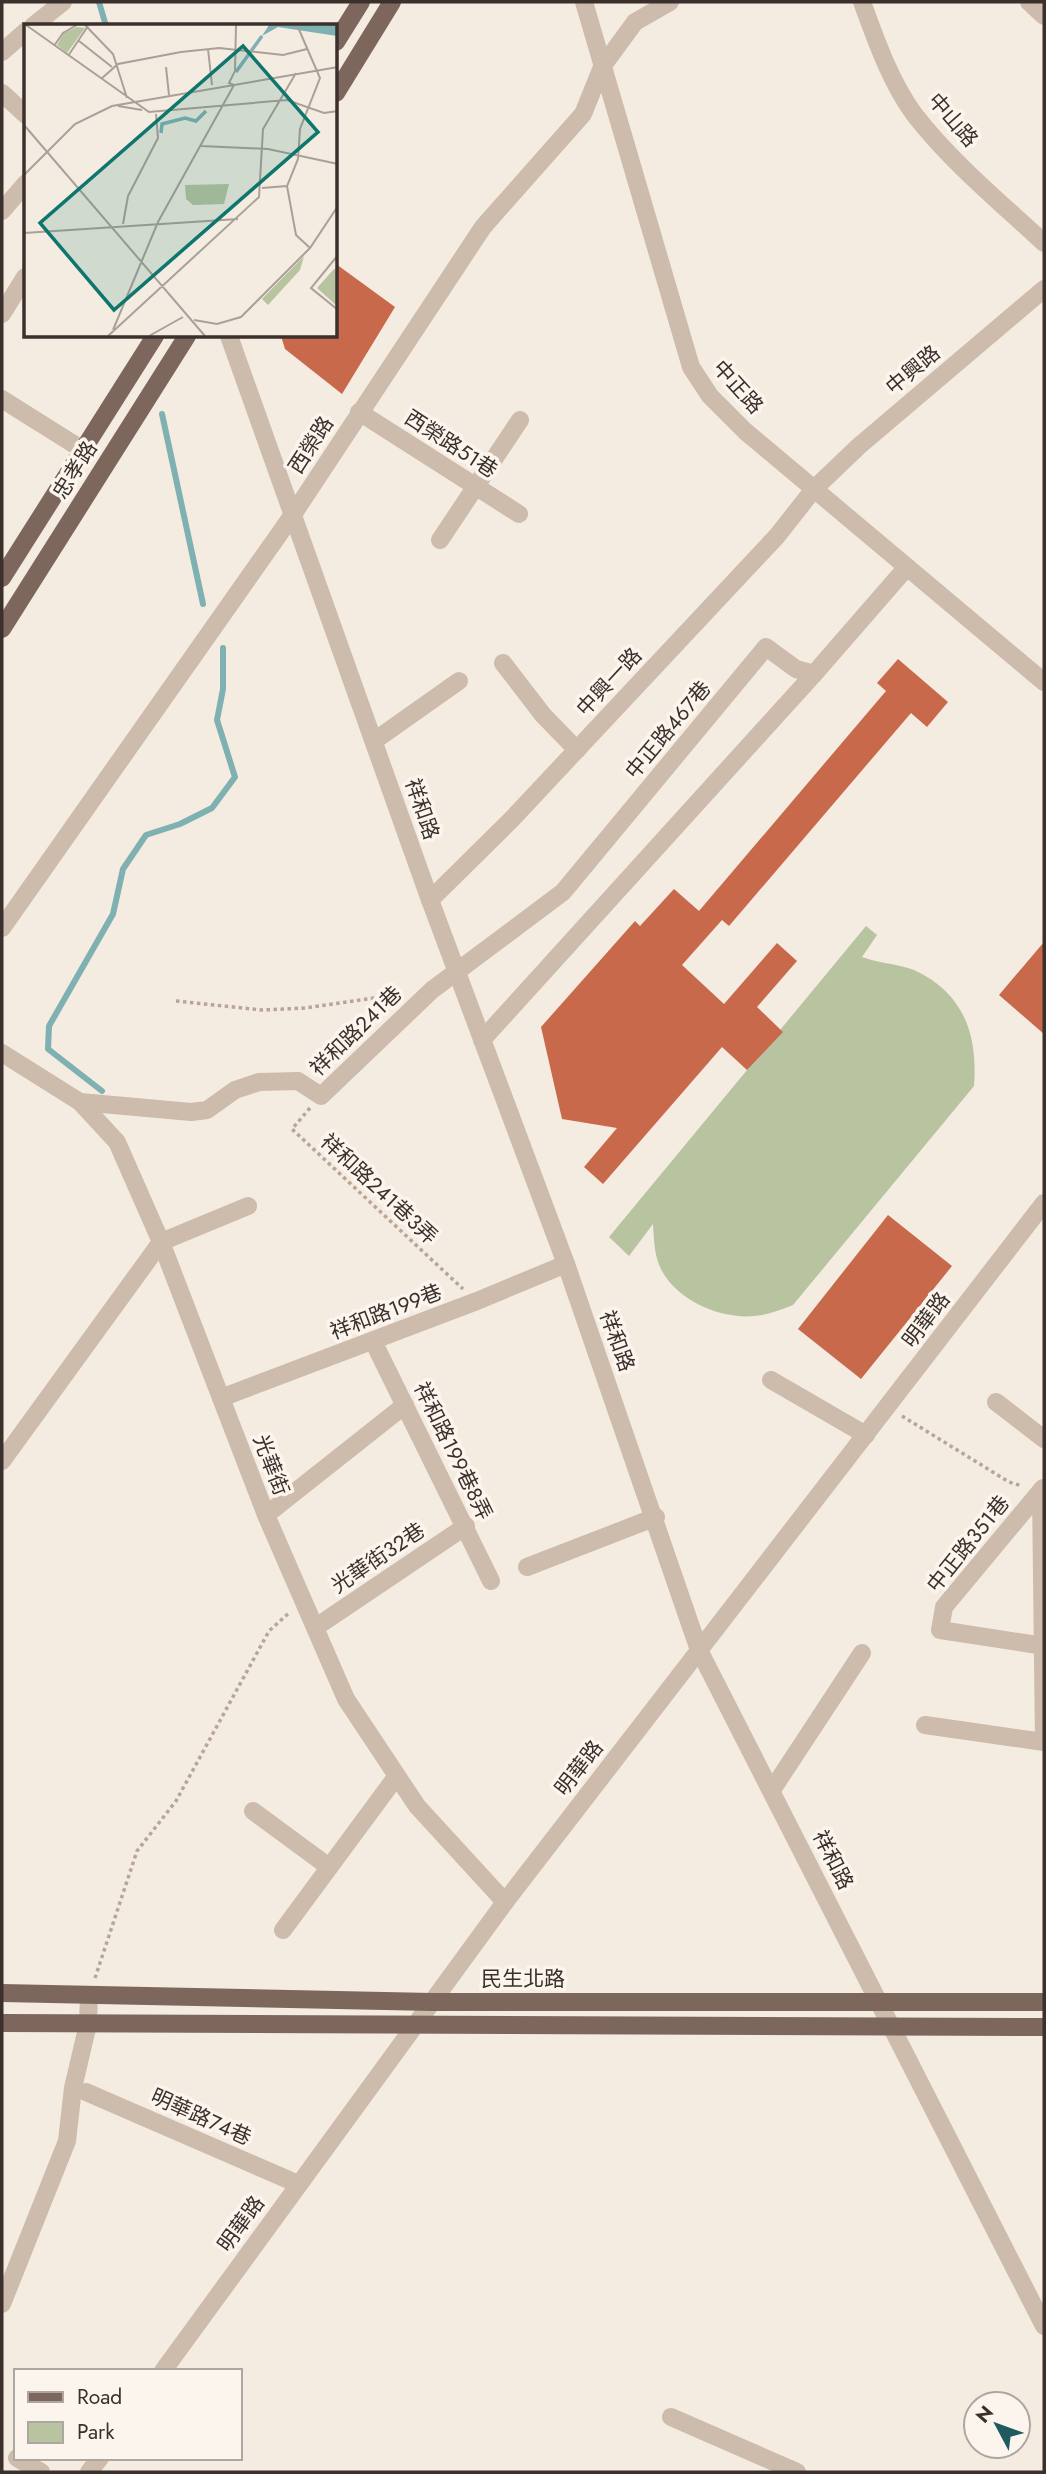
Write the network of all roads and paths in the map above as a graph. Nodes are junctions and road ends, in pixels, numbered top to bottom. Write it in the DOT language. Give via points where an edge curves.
graph roads {
  1 [pos="361,2"];
  2 [pos="392,2"];
  3 [pos="584,2"];
  4 [pos="670,2"];
  5 [pos="862,2"];
  6 [pos="1029,2"];
  7 [pos="59,3"];
  8 [pos="1044,16"];
  9 [pos="35,24"];
  10 [pos="24,33"];
  11 [pos="338,39"];
  12 [pos="2,51"];
  13 [pos="343,66"];
  14 [pos="602,67"];
  15 [pos="338,85"];
  16 [pos="2,93"];
  17 [pos="24,113"];
  18 [pos="24,185"];
  19 [pos="2,211"];
  20 [pos="1044,243"];
  21 [pos="24,280"];
  22 [pos="1044,289"];
  23 [pos="2,314"];
  24 [pos="154,338"];
  25 [pos="186,338"];
  26 [pos="230,338"];
  27 [pos="2,399"];
  28 [pos="359,412"];
  29 [pos="520,420"];
  30 [pos="83,450"];
  31 [pos="475,487"];
  32 [pos="814,489"];
  33 [pos="294,513"];
  34 [pos="519,514"];
  35 [pos="440,540"];
  36 [pos="907,567"];
  37 [pos="2,578"];
  38 [pos="2,629"];
  39 [pos="503,663"];
  40 [pos="814,674"];
  41 [pos="458,681"];
  42 [pos="1044,682"];
  43 [pos="374,741"];
  44 [pos="577,750"];
  45 [pos="430,900"];
  46 [pos="2,928"];
  47 [pos="456,970"];
  48 [pos="432,990"];
  49 [pos="176,1001"];
  50 [pos="482,1040"];
  51 [pos="2,1053"];
  52 [pos="321,1096"];
  53 [pos="80,1102"];
  54 [pos="1044,1203"];
  55 [pos="248,1206"];
  56 [pos="161,1242"];
  57 [pos="566,1264"];
  58 [pos="477,1301"];
  59 [pos="373,1341"];
  60 [pos="771,1380"];
  61 [pos="221,1398"];
  62 [pos="996,1402"];
  63 [pos="405,1405"];
  64 [pos="888,1407"];
  65 [pos="866,1435"];
  66 [pos="1044,1439"];
  67 [pos="2,1461"];
  68 [pos="1043,1489"];
  69 [pos="266,1516"];
  70 [pos="656,1517"];
  71 [pos="466,1526"];
  72 [pos="527,1567"];
  73 [pos="491,1581"];
  74 [pos="304,1599"];
  75 [pos="316,1627"];
  76 [pos="1044,1646"];
  77 [pos="699,1650"];
  78 [pos="862,1653"];
  79 [pos="925,1725"];
  80 [pos="396,1777"];
  81 [pos="772,1790"];
  82 [pos="253,1811"];
  83 [pos="329,1867"];
  84 [pos="505,1902"];
  85 [pos="283,1930"];
  86 [pos="2,1993"];
  87 [pos="89,1996"];
  88 [pos="432,2001"];
  89 [pos="880,2001"];
  90 [pos="1044,2002"];
  91 [pos="2,2023"];
  92 [pos="88,2024"];
  93 [pos="413,2025"];
  94 [pos="892,2026"];
  95 [pos="1044,2027"];
  96 [pos="86,2092"];
  97 [pos="298,2184"];
  98 [pos="2,2304"];
  99 [pos="1044,2326"];
  100 [pos="164,2369"];
  101 [pos="671,2417"];
  102 [pos="20,2460"];
  103 [pos="41,2472"];
  104 [pos="797,2472"];
  1 -- 11 [label="main road"];
  2 -- 13 [label="main road"];
  3 -- 14 [label="street, 中正路"];
  4 -- 14 [label="street, 西榮路" via="635,22"];
  5 -- 20 [label="street, 中山路" via="882,56 913,112 945,150"];
  6 -- 8 [label="street"];
  7 -- 9 [label="street"];
  10 -- 12 [label="street"];
  13 -- 15 [label="main road"];
  14 -- 28 [label="street, 西榮路" via="583,114 483,226"];
  14 -- 32 [label="street, 中正路" via="691,367 710,396"];
  16 -- 17 [label="street"];
  18 -- 19 [label="street"];
  21 -- 23 [label="street"];
  22 -- 32 [label="street, 中興路"];
  24 -- 30 [label="main road, 忠孝路"];
  25 -- 38 [label="main road, 忠孝路"];
  26 -- 33 [label="street, 祥和路"];
  27 -- 30 [label="street"];
  28 -- 31 [label="street, 西榮路51巷"];
  28 -- 33 [label="street, 西榮路"];
  29 -- 31 [label="street"];
  30 -- 37 [label="main road, 忠孝路"];
  31 -- 34 [label="street, 西榮路51巷"];
  31 -- 35 [label="street"];
  32 -- 36 [label="street, 中正路"];
  32 -- 44 [label="street, 中興一路" via="778,536"];
  33 -- 43 [label="street, 祥和路"];
  33 -- 46 [label="street, 西榮路"];
  36 -- 40 [label="street"];
  36 -- 42 [label="street, 中正路"];
  39 -- 44 [label="street"];
  40 -- 47 [label="street, 中正路467巷" via="796,669 766,647 563,892"];
  40 -- 50 [label="street"];
  41 -- 43 [label="street"];
  43 -- 45 [label="street, 祥和路"];
  44 -- 45 [label="street, 中興一路"];
  45 -- 47 [label="street, 祥和路"];
  47 -- 48 [label="street, 祥和路241巷"];
  47 -- 50 [label="street, 祥和路"];
  48 -- 49 [label="path" via="262,1010"];
  48 -- 52 [label="street, 祥和路241巷"];
  50 -- 57 [label="street, 祥和路"];
  51 -- 53 [label="street, 光華街"];
  52 -- 53 [label="street, 祥和路241巷" via="298,1081 259,1082 235,1090 207,1110 191,1112"];
  52 -- 58 [label="path, 祥和路241巷3弄" via="292,1129"];
  53 -- 56 [label="street, 光華街" via="117,1142"];
  54 -- 64 [label="street, 明華路"];
  55 -- 56 [label="street"];
  56 -- 61 [label="street, 光華街"];
  56 -- 67 [label="street"];
  57 -- 58 [label="street, 祥和路199巷"];
  57 -- 70 [label="street, 祥和路"];
  58 -- 59 [label="street, 祥和路199巷"];
  59 -- 61 [label="street, 祥和路199巷"];
  59 -- 63 [label="street, 祥和路199巷8弄"];
  60 -- 65 [label="street"];
  61 -- 69 [label="street, 光華街"];
  62 -- 66 [label="street"];
  63 -- 69 [label="street"];
  63 -- 71 [label="street, 祥和路199巷8弄"];
  64 -- 65 [label="street, 明華路"];
  64 -- 68 [label="path" via="1009,1482"];
  65 -- 77 [label="street, 明華路"];
  68 -- 76 [label="street"];
  68 -- 76 [label="street, 中正路351巷" via="944,1607 940,1630"];
  69 -- 74 [label="street, 光華街"];
  70 -- 72 [label="street"];
  70 -- 77 [label="street, 祥和路"];
  71 -- 73 [label="street, 祥和路199巷8弄"];
  71 -- 75 [label="street, 光華街32巷"];
  74 -- 75 [label="street, 光華街"];
  74 -- 87 [label="path" via="269,1632 176,1801 136,1851"];
  75 -- 80 [label="street, 光華街" via="346,1699"];
  76 -- 79 [label="street" via="1044,1742"];
  77 -- 81 [label="street, 祥和路"];
  77 -- 84 [label="street, 明華路"];
  78 -- 81 [label="street"];
  80 -- 83 [label="street"];
  80 -- 84 [label="street, 光華街"];
  81 -- 89 [label="street, 祥和路"];
  82 -- 83 [label="street"];
  83 -- 85 [label="street"];
  84 -- 88 [label="street, 明華路"];
  86 -- 87 [label="main road, 民生北路"];
  87 -- 88 [label="main road, 民生北路"];
  87 -- 92 [label="street"];
  88 -- 89 [label="main road, 民生北路"];
  88 -- 93 [label="street, 明華路"];
  89 -- 90 [label="main road, 民生北路"];
  89 -- 94 [label="street, 祥和路"];
  91 -- 92 [label="main road"];
  92 -- 93 [label="main road"];
  92 -- 98 [label="street" via="67,2141"];
  93 -- 94 [label="main road"];
  93 -- 97 [label="street, 明華路"];
  94 -- 95 [label="main road"];
  94 -- 99 [label="street, 祥和路"];
  96 -- 97 [label="street, 明華路74巷"];
  97 -- 100 [label="street, 明華路"];
  101 -- 104 [label="street"];
  102 -- 103 [label="street"];
}
